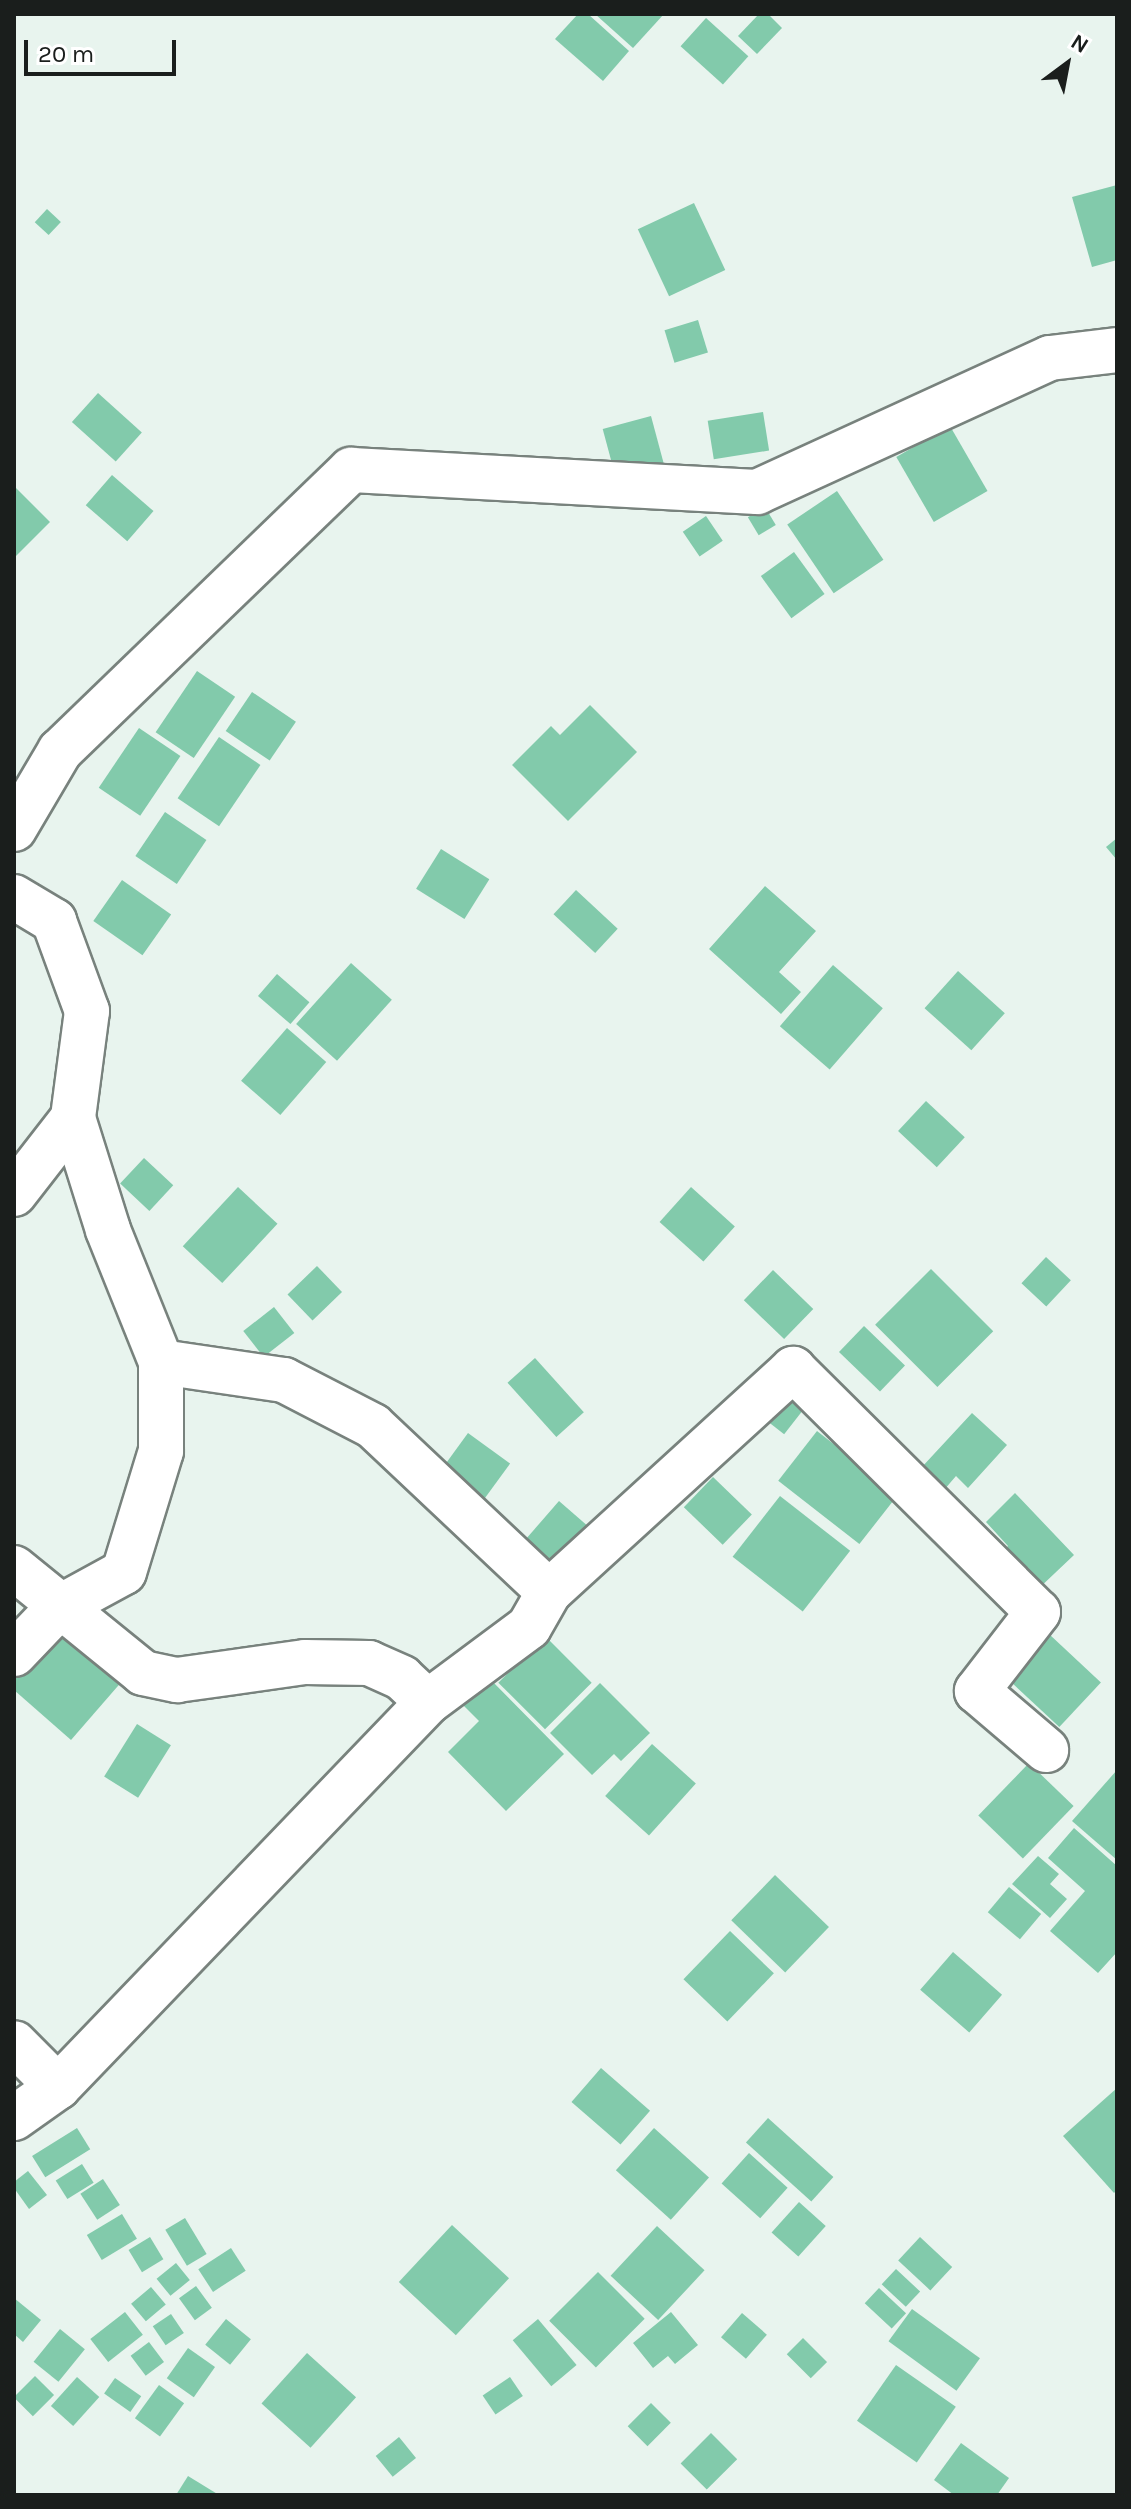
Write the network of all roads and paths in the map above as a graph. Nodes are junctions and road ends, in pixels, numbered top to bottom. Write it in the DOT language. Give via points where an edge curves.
graph roads {
  1 [pos="1117,350"];
  2 [pos="14,829"];
  3 [pos="14,897"];
  4 [pos="73,1118"];
  5 [pos="14,1194"];
  6 [pos="161,1362"];
  7 [pos="14,1568"];
  8 [pos="549,1592"];
  9 [pos="58,1608"];
  10 [pos="14,1654"];
  11 [pos="428,1702"];
  12 [pos="1046,1750"];
  13 [pos="14,2043"];
  14 [pos="58,2087"];
  15 [pos="14,2118"];
  1 -- 2 [label="street" via="1050,358 757,492 351,470 60,751"];
  3 -- 4 [label="street" via="54,921 87,1011"];
  4 -- 5 [label="street"];
  4 -- 6 [label="street" via="108,1230"];
  6 -- 8 [label="street" via="284,1380 373,1426"];
  6 -- 9 [label="street" via="161,1451 124,1572"];
  7 -- 9 [label="street"];
  8 -- 11 [label="street" via="529,1627"];
  8 -- 12 [label="street" via="793,1369 1038,1612 977,1691"];
  9 -- 10 [label="street"];
  9 -- 11 [label="street" via="143,1673 177,1680 305,1662 369,1663 402,1678"];
  11 -- 14 [label="street"];
  13 -- 14 [label="street"];
  14 -- 15 [label="street"];
}
